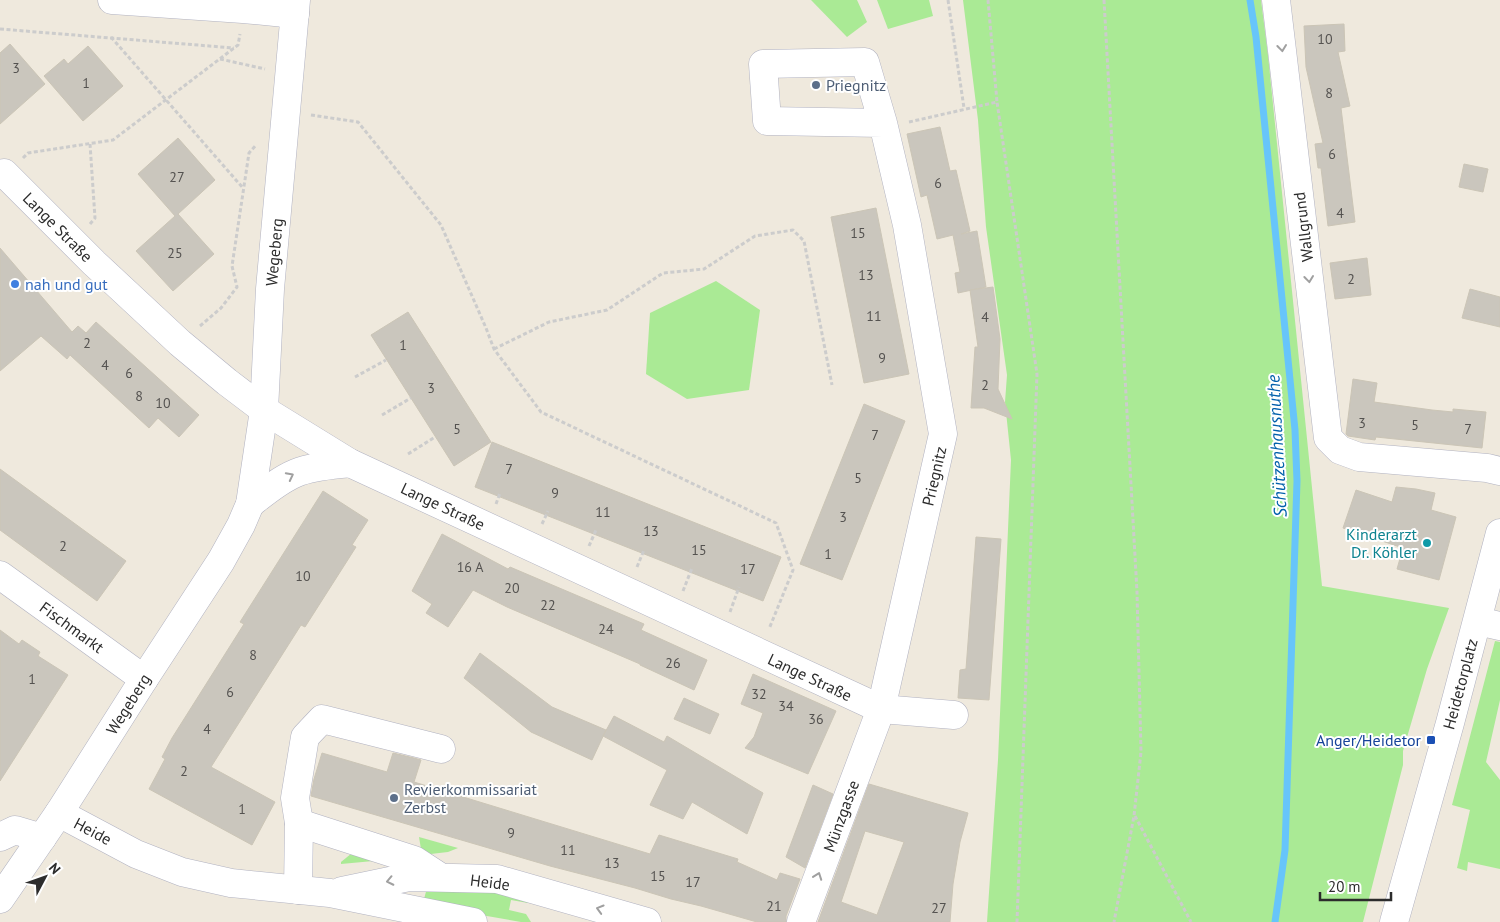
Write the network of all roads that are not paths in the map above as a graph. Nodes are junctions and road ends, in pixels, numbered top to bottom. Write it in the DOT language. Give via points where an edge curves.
graph roads {
  1 [pos="112,0"];
  2 [pos="1276,0"];
  3 [pos="296,7"];
  4 [pos="884,125"];
  5 [pos="4,173"];
  6 [pos="264,410"];
  7 [pos="350,463"];
  8 [pos="1500,471"];
  9 [pos="250,504"];
  10 [pos="1500,533"];
  11 [pos="0,575"];
  12 [pos="1489,624"];
  13 [pos="144,679"];
  14 [pos="881,709"];
  15 [pos="954,715"];
  16 [pos="441,749"];
  17 [pos="59,813"];
  18 [pos="299,823"];
  19 [pos="0,836"];
  20 [pos="42,838"];
  21 [pos="441,878"];
  22 [pos="298,890"];
  23 [pos="330,893"];
  24 [pos="0,900"];
  25 [pos="474,922"];
  26 [pos="647,922"];
  27 [pos="801,922"];
  28 [pos="1394,922"];
  1 -- 3 [label="street" via="243,9"];
  2 -- 8 [label="street, Wallgrund, one-way" via="1328,438 1340,450 1360,457"];
  3 -- 6 [label="street, Wegeberg" via="270,289"];
  4 -- 14 [label="street, Priegnitz" via="907,225 943,434"];
  5 -- 6 [label="street, Lange Straße" via="74,244 180,342"];
  6 -- 7 [label="street, Lange Straße"];
  6 -- 9 [label="street, Wegeberg"];
  9 -- 7 [label="street, Wegeberg, one-way" via="298,472"];
  7 -- 14 [label="street, Lange Straße"];
  9 -- 13 [label="street, Wegeberg" via="221,561"];
  10 -- 12 [label="street, Heidetorplatz"];
  11 -- 13 [label="street, Fischmarkt"];
  12 -- 28 [label="street, Heidetorplatz"];
  13 -- 17 [label="street, Wegeberg"];
  14 -- 15 [label="street, Lange Straße"];
  27 -- 14 [label="street, Münzgasse, one-way"];
  16 -- 18 [label="street" via="322,719 305,737 295,798"];
  17 -- 20 [label="street, Wegeberg"];
  17 -- 22 [label="street, Heide" via="136,854 182,872 231,884"];
  18 -- 21 [label="street" via="414,860"];
  18 -- 22 [label="street"];
  19 -- 20 [label="street" via="15,830"];
  20 -- 24 [label="street, Wegeberg"];
  21 -- 23 [label="street, Heide, one-way" via="408,877"];
  26 -- 21 [label="street, Heide, one-way" via="497,879"];
  22 -- 23 [label="street, Heide"];
  23 -- 25 [label="street, Heide"];
}
